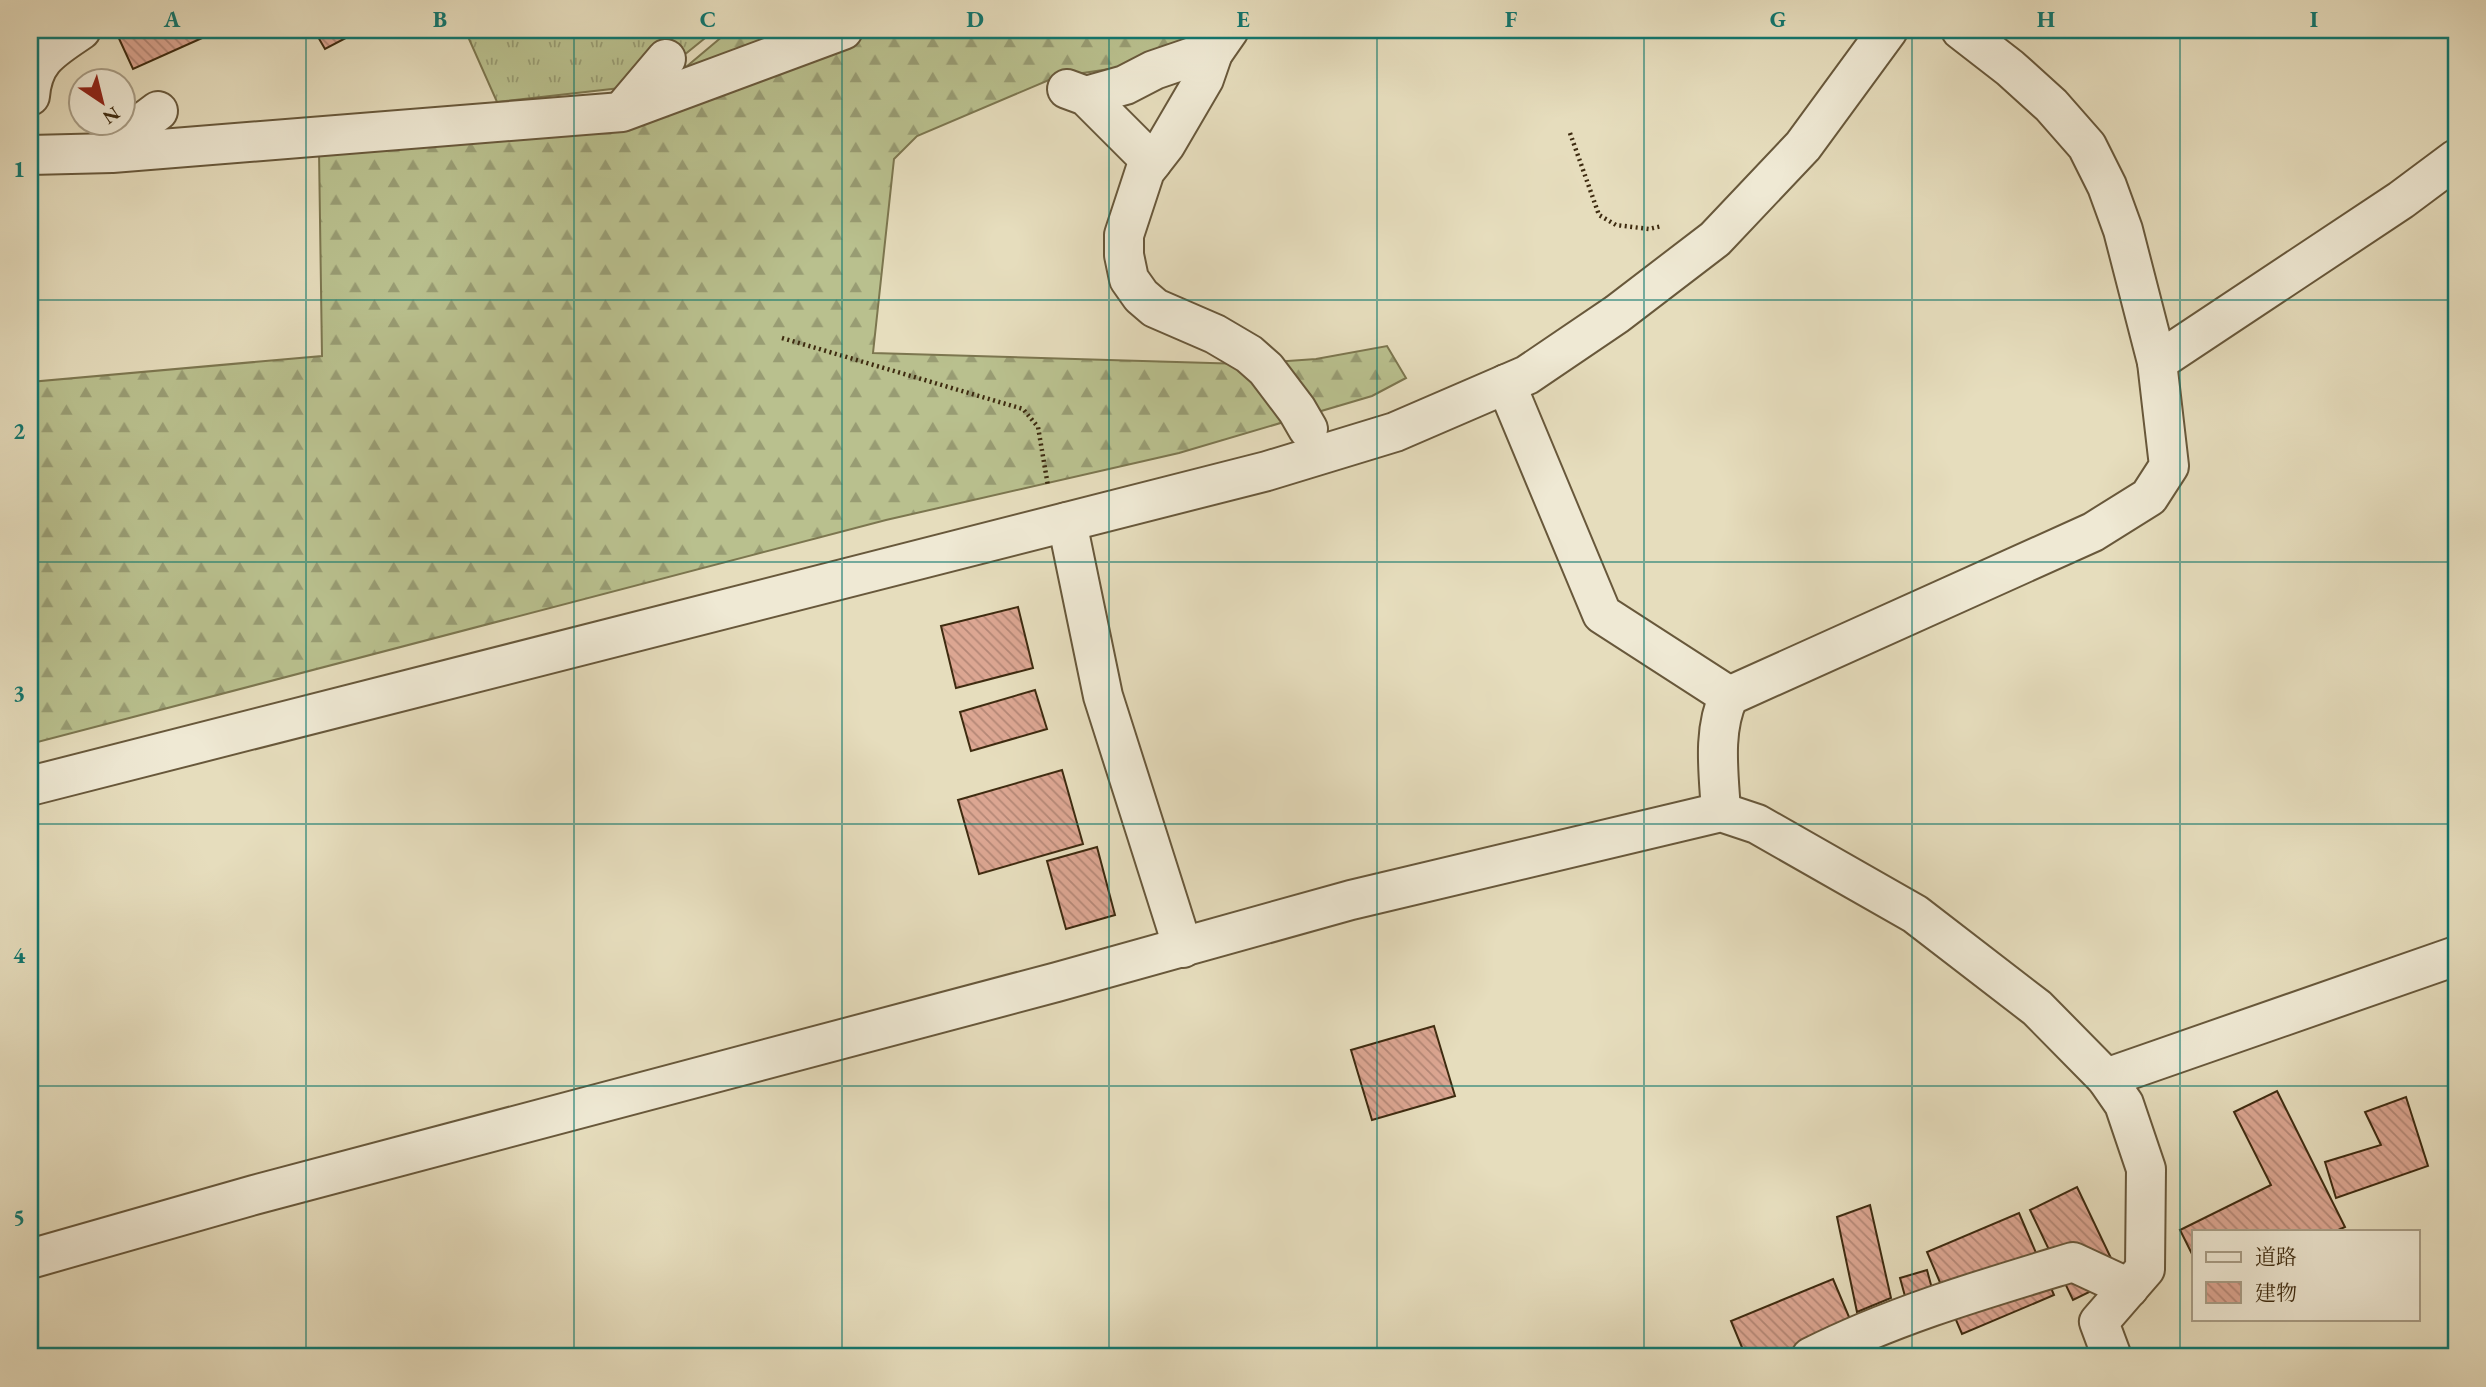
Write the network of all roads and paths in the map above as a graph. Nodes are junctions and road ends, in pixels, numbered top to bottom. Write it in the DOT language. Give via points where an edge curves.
graph roads {
  1 [pos="81,30"];
  2 [pos="843,30"];
  3 [pos="1888,30"];
  4 [pos="1961,30"];
  5 [pos="1221,41"];
  6 [pos="666,60"];
  7 [pos="30,96"];
  8 [pos="158,111"];
  9 [pos="622,111"];
  10 [pos="1570,133"];
  11 [pos="102,153"];
  12 [pos="30,155"];
  13 [pos="2456,159"];
  14 [pos="1152,162"];
  15 [pos="1710,243"];
  16 [pos="782,338"];
  17 [pos="2157,362"];
  18 [pos="1506,384"];
  19 [pos="1308,429"];
  20 [pos="1058,509"];
  21 [pos="1729,696"];
  22 [pos="30,786"];
  23 [pos="1721,812"];
  24 [pos="1182,948"];
  25 [pos="2456,956"];
  26 [pos="2106,1079"];
  27 [pos="30,1258"];
  28 [pos="2129,1288"];
  29 [pos="1811,1357"];
  30 [pos="2112,1357"];
  1 -- 7 [label="street" via="37,65"];
  2 -- 9 [label="street"];
  3 -- 15 [label="street" via="1803,146"];
  4 -- 17 [label="street" via="2051,105 2087,146 2123,230"];
  5 -- 14 [label="street" via="1204,79"];
  5 -- 14 [label="street" via="1125,85 1075,92"];
  6 -- 9 [label="street"];
  8 -- 11 [label="street"];
  9 -- 11 [label="street"];
  10 -- 15 [label="path" via="1599,215 1616,225 1649,229 1686,221"];
  11 -- 12 [label="street"];
  13 -- 17 [label="street"];
  14 -- 19 [label="street" via="1124,235 1129,279 1155,308 1249,354 1266,369"];
  15 -- 18 [label="street" via="1617,314 1527,375"];
  16 -- 20 [label="path" via="1023,409 1038,427"];
  17 -- 21 [label="street" via="2169,466 2149,497 2093,532"];
  18 -- 20 [label="street" via="1382,436 1267,471"];
  18 -- 21 [label="street" via="1602,614"];
  20 -- 22 [label="street"];
  20 -- 24 [label="street" via="1103,696"];
  21 -- 23 [label="street" via="1718,747"];
  23 -- 24 [label="street" via="1351,900"];
  23 -- 26 [label="street" via="1758,824 1915,914 2038,1008"];
  24 -- 27 [label="street"];
  25 -- 26 [label="street"];
  26 -- 28 [label="street" via="2124,1104 2146,1169 2145,1269"];
  28 -- 29 [label="street" via="2073,1262 1947,1300"];
  28 -- 30 [label="street" via="2099,1322"];
}
